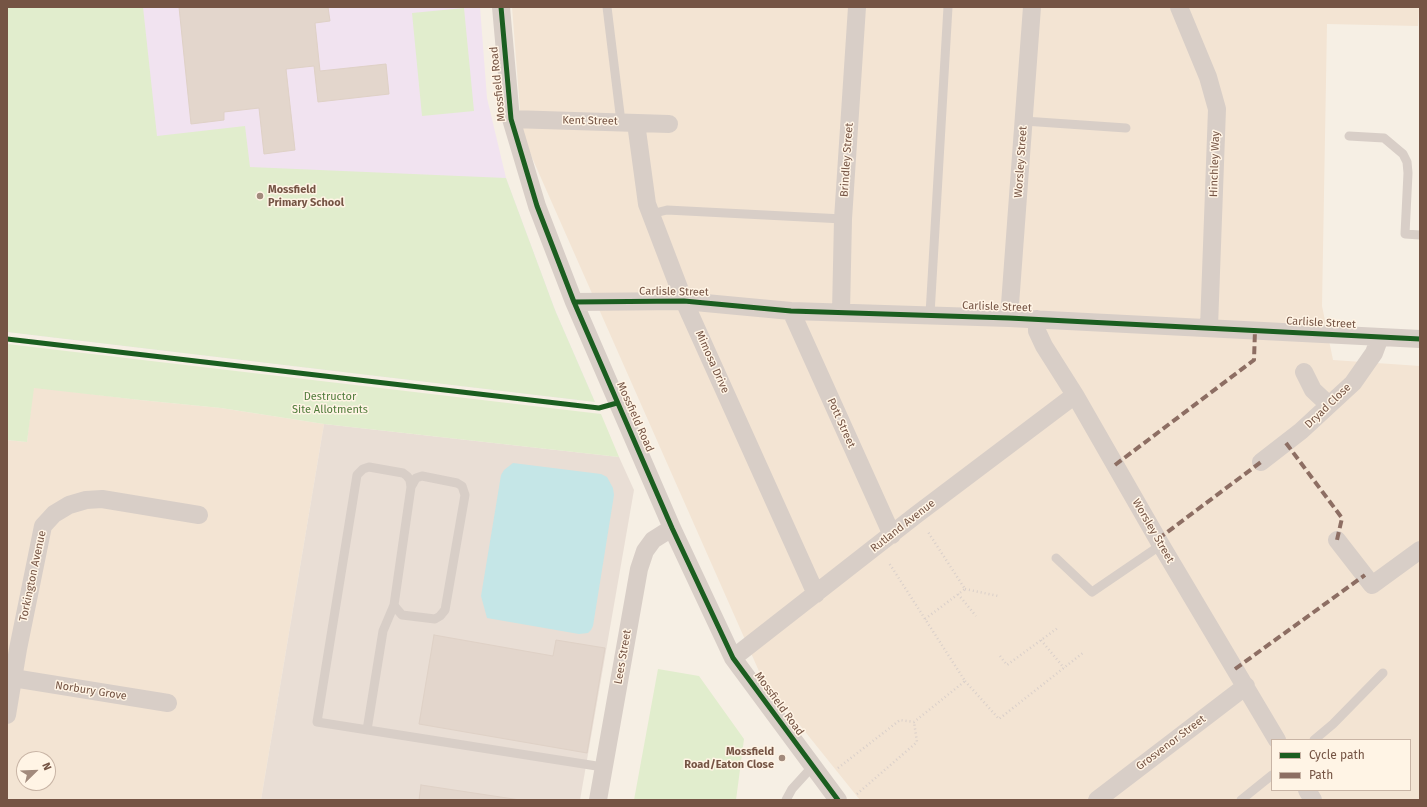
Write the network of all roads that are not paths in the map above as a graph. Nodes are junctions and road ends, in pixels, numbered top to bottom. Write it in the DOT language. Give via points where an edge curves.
graph roads {
  1 [pos="501,7"];
  2 [pos="608,7"];
  3 [pos="857,7"];
  4 [pos="948,7"];
  5 [pos="1032,7"];
  6 [pos="1179,7"];
  7 [pos="511,119"];
  8 [pos="1024,121"];
  9 [pos="629,122"];
  10 [pos="669,124"];
  11 [pos="1126,128"];
  12 [pos="1349,136"];
  13 [pos="651,214"];
  14 [pos="843,219"];
  15 [pos="1420,235"];
  16 [pos="684,301"];
  17 [pos="574,302"];
  18 [pos="791,311"];
  19 [pos="841,312"];
  20 [pos="930,314"];
  21 [pos="1009,318"];
  22 [pos="1037,319"];
  23 [pos="1209,328"];
  24 [pos="1380,337"];
  25 [pos="1420,339"];
  26 [pos="1304,372"];
  27 [pos="1075,395"];
  28 [pos="1329,405"];
  29 [pos="1261,462"];
  30 [pos="411,487"];
  31 [pos="199,515"];
  32 [pos="672,528"];
  33 [pos="885,540"];
  34 [pos="1337,540"];
  35 [pos="1161,545"];
  36 [pos="1420,550"];
  37 [pos="1056,558"];
  38 [pos="816,594"];
  39 [pos="394,605"];
  40 [pos="12,648"];
  41 [pos="733,658"];
  42 [pos="1383,673"];
  43 [pos="13,678"];
  44 [pos="1246,686"];
  45 [pos="168,703"];
  46 [pos="7,715"];
  47 [pos="367,730"];
  48 [pos="1276,739"];
  49 [pos="1315,739"];
  50 [pos="603,767"];
  51 [pos="818,773"];
  52 [pos="1271,775"];
  53 [pos="1308,791"];
  54 [pos="598,800"];
  55 [pos="786,800"];
  56 [pos="838,800"];
  57 [pos="1097,800"];
  58 [pos="1241,800"];
  59 [pos="1313,800"];
  1 -- 7 [label="street, Mossfield Road"];
  2 -- 9 [label="lane"];
  3 -- 14 [label="street, Brindley Street"];
  4 -- 20 [label="lane"];
  5 -- 8 [label="street, Worsley Street"];
  6 -- 23 [label="street, Hinchley Way" via="1208,77 1217,109"];
  7 -- 9 [label="street, Kent Street"];
  7 -- 17 [label="street, Mossfield Road" via="537,206"];
  8 -- 11 [label="lane"];
  8 -- 21 [label="street, Worsley Street"];
  9 -- 10 [label="street, Kent Street"];
  9 -- 13 [label="street, Mimosa Drive"];
  12 -- 15 [label="lane" via="1384,138 1403,154 1408,173 1405,234"];
  13 -- 14 [label="lane" via="667,210"];
  13 -- 16 [label="street, Mimosa Drive"];
  14 -- 19 [label="street, Brindley Street"];
  16 -- 17 [label="street, Carlisle Street"];
  16 -- 18 [label="street, Carlisle Street"];
  16 -- 38 [label="street, Mimosa Drive"];
  17 -- 32 [label="street, Mossfield Road"];
  18 -- 19 [label="street, Carlisle Street"];
  18 -- 33 [label="street, Pott Street"];
  19 -- 20 [label="street, Carlisle Street"];
  20 -- 21 [label="street, Carlisle Street"];
  21 -- 22 [label="street, Carlisle Street"];
  22 -- 23 [label="street, Carlisle Street"];
  22 -- 27 [label="street, Worsley Street" via="1041,341"];
  23 -- 24 [label="street, Carlisle Street"];
  24 -- 25 [label="street, Carlisle Street"];
  24 -- 28 [label="street, Dryad Close" via="1374,353 1353,383"];
  26 -- 28 [label="street" via="1313,390"];
  27 -- 33 [label="street, Rutland Avenue"];
  27 -- 35 [label="street, Worsley Street"];
  28 -- 29 [label="street, Dryad Close"];
  30 -- 39 [label="lane"];
  30 -- 39 [label="lane" via="416,478 422,476 457,483 462,486 465,495 445,610 435,619 402,615"];
  30 -- 47 [label="lane" via="410,480 403,473 370,467 363,468 357,475 317,722"];
  31 -- 40 [label="street, Torkington Avenue" via="102,499 80,501 54,514 43,526"];
  32 -- 41 [label="street, Mossfield Road"];
  32 -- 50 [label="street, Lees Street" via="653,540 645,551 639,569"];
  33 -- 38 [label="street, Rutland Avenue"];
  34 -- 36 [label="street" via="1372,585"];
  35 -- 37 [label="lane" via="1092,592"];
  35 -- 44 [label="street, Worsley Street"];
  38 -- 41 [label="street, Rutland Avenue"];
  39 -- 47 [label="lane" via="383,630"];
  40 -- 43 [label="street, Torkington Avenue"];
  41 -- 51 [label="street, Mossfield Road"];
  42 -- 49 [label="lane"];
  43 -- 45 [label="street, Norbury Grove"];
  43 -- 46 [label="street, Torkington Avenue"];
  44 -- 48 [label="street, Worsley Street"];
  44 -- 57 [label="street, Grosvenor Street"];
  47 -- 50 [label="lane"];
  50 -- 54 [label="street, Lees Street"];
  51 -- 55 [label="lane" via="792,789"];
  51 -- 56 [label="street, Mossfield Road"];
  52 -- 58 [label="lane"];
  53 -- 59 [label="street"];
}
